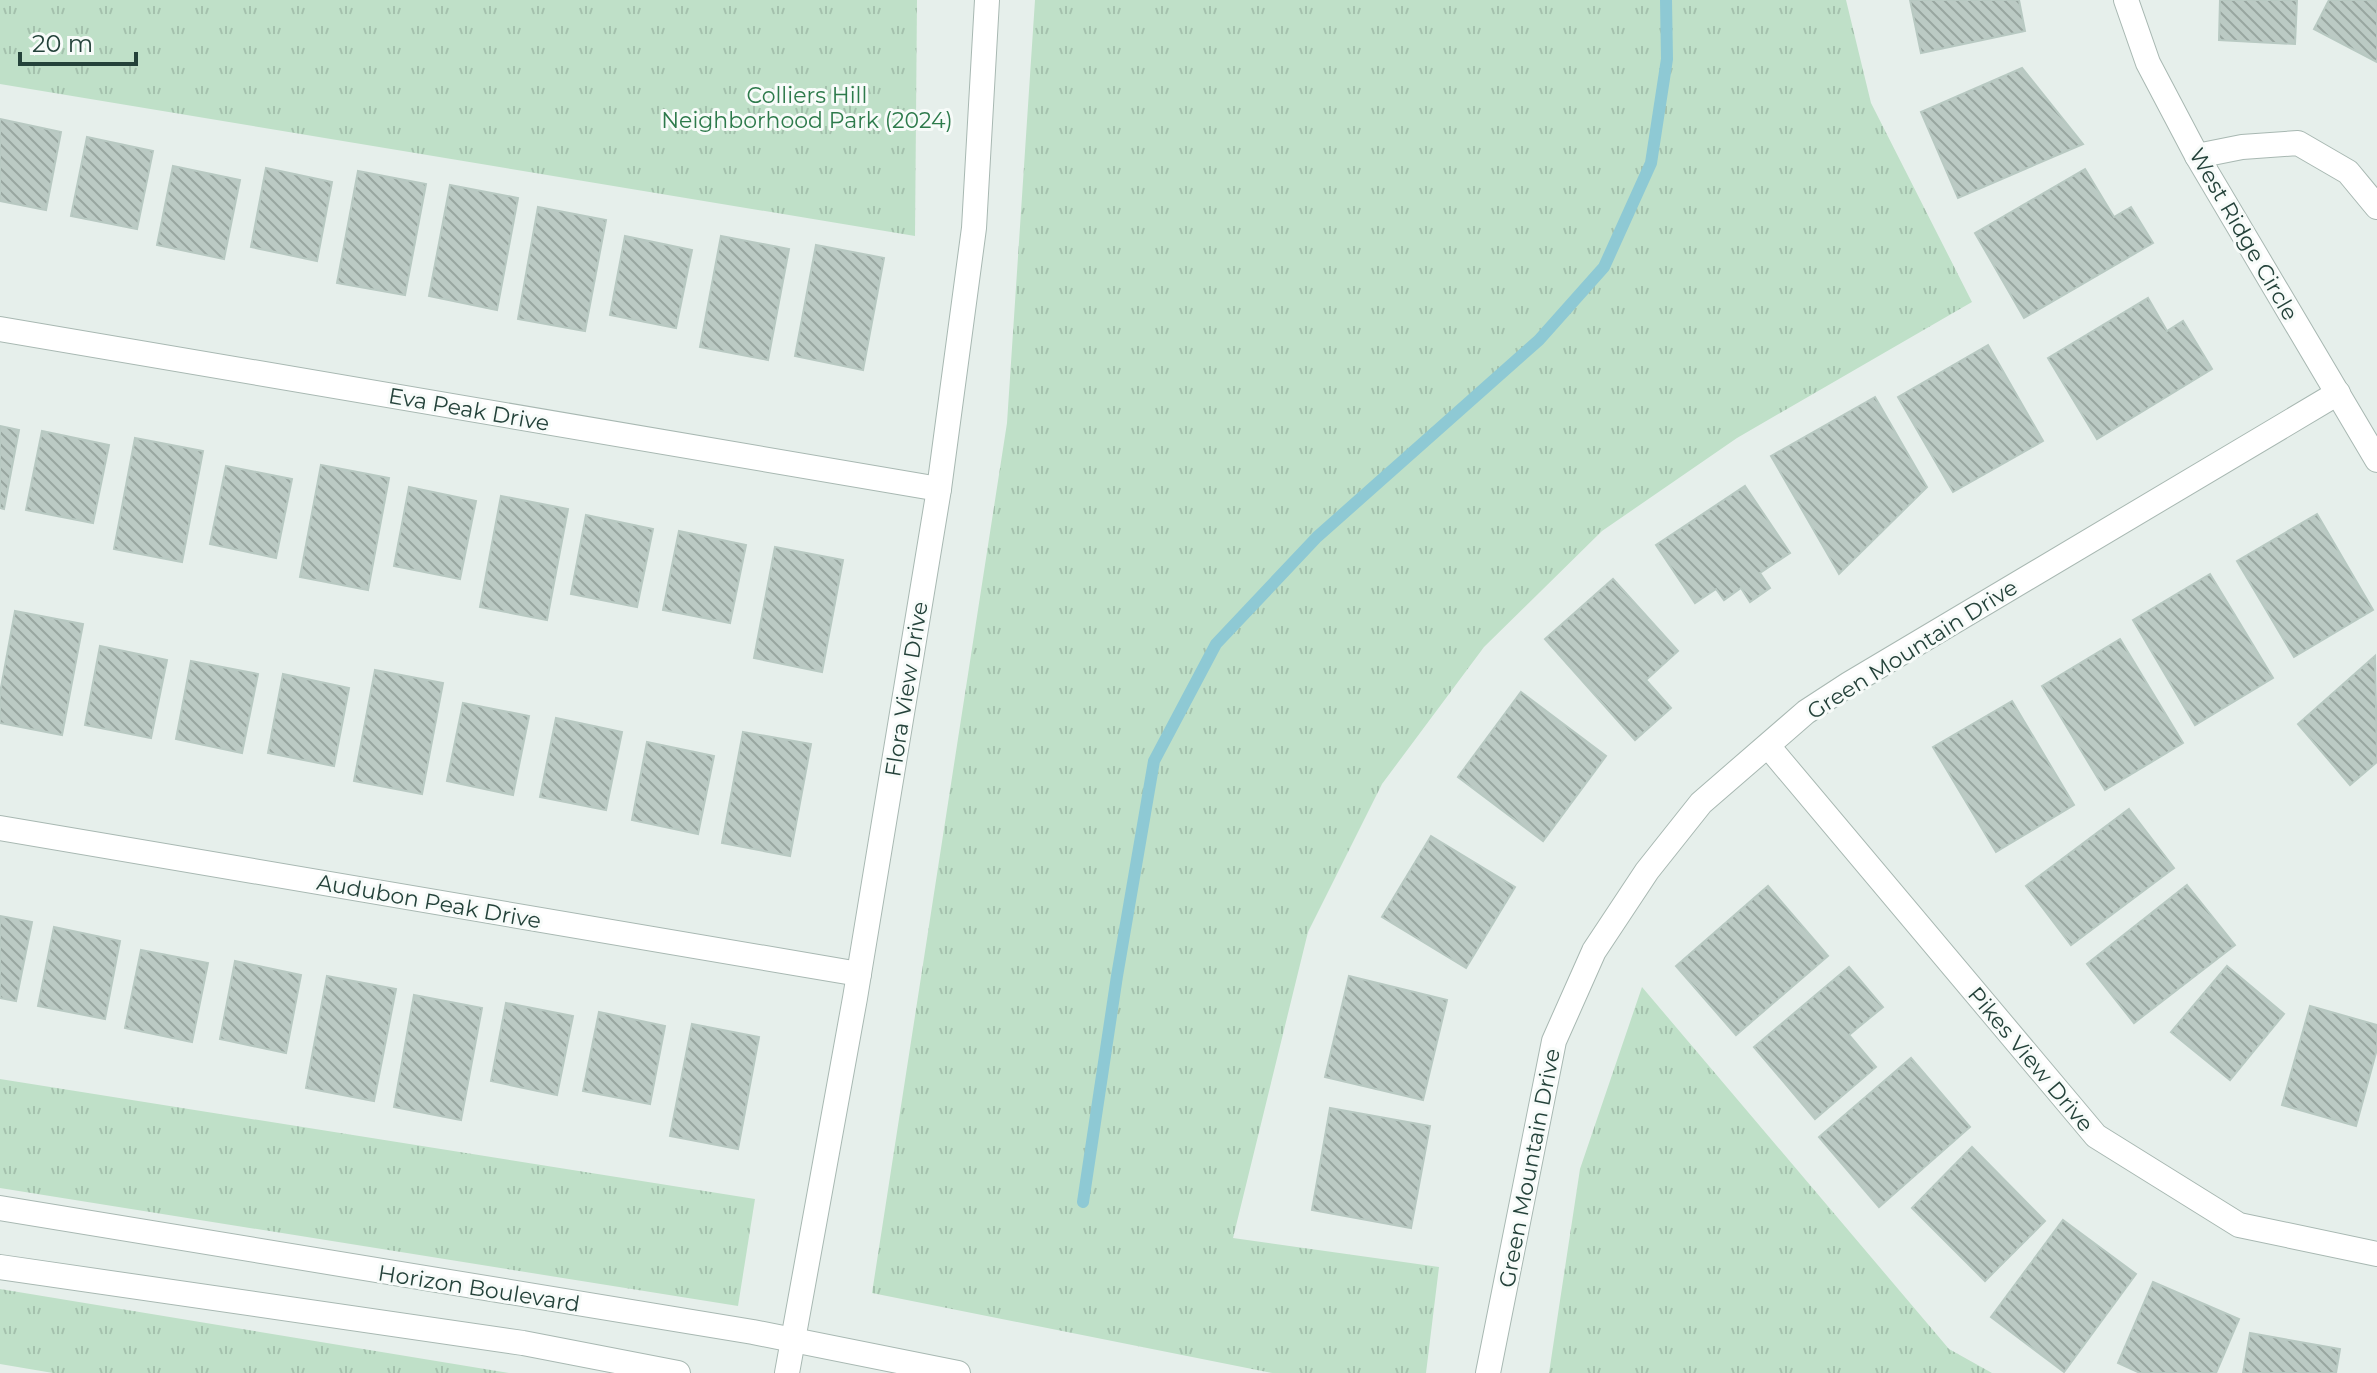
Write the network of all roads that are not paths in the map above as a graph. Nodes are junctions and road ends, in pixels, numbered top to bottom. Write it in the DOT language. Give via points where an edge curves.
graph roads {
  1 [pos="987,0"];
  2 [pos="2126,0"];
  3 [pos="2197,156"];
  4 [pos="2377,207"];
  5 [pos="0,329"];
  6 [pos="2338,393"];
  7 [pos="2377,460"];
  8 [pos="939,489"];
  9 [pos="1768,746"];
  10 [pos="0,828"];
  11 [pos="859,974"];
  12 [pos="0,1208"];
  13 [pos="2377,1254"];
  14 [pos="0,1267"];
  15 [pos="793,1339"];
  16 [pos="678,1373"];
  17 [pos="787,1373"];
  18 [pos="958,1373"];
  19 [pos="1488,1373"];
  1 -- 8 [label="street, Flora View Drive" via="974,228"];
  2 -- 3 [label="street, West Ridge Circle" via="2148,63"];
  3 -- 4 [label="street" via="2298,143 2348,172"];
  3 -- 6 [label="street, West Ridge Circle"];
  5 -- 8 [label="street, Eva Peak Drive"];
  6 -- 7 [label="street, West Ridge Circle"];
  6 -- 9 [label="street, Green Mountain Drive" via="1849,684"];
  8 -- 11 [label="street, Flora View Drive"];
  9 -- 13 [label="street, Pikes View Drive" via="2096,1136 2239,1225"];
  9 -- 19 [label="street, Green Mountain Drive" via="1701,803 1594,951 1554,1041"];
  10 -- 11 [label="street, Audubon Peak Drive"];
  11 -- 15 [label="street, Flora View Drive"];
  12 -- 15 [label="street, Horizon Boulevard"];
  14 -- 16 [label="street" via="523,1343"];
  15 -- 17 [label="street, Flora View Drive"];
  15 -- 18 [label="street, Horizon Boulevard"];
}
